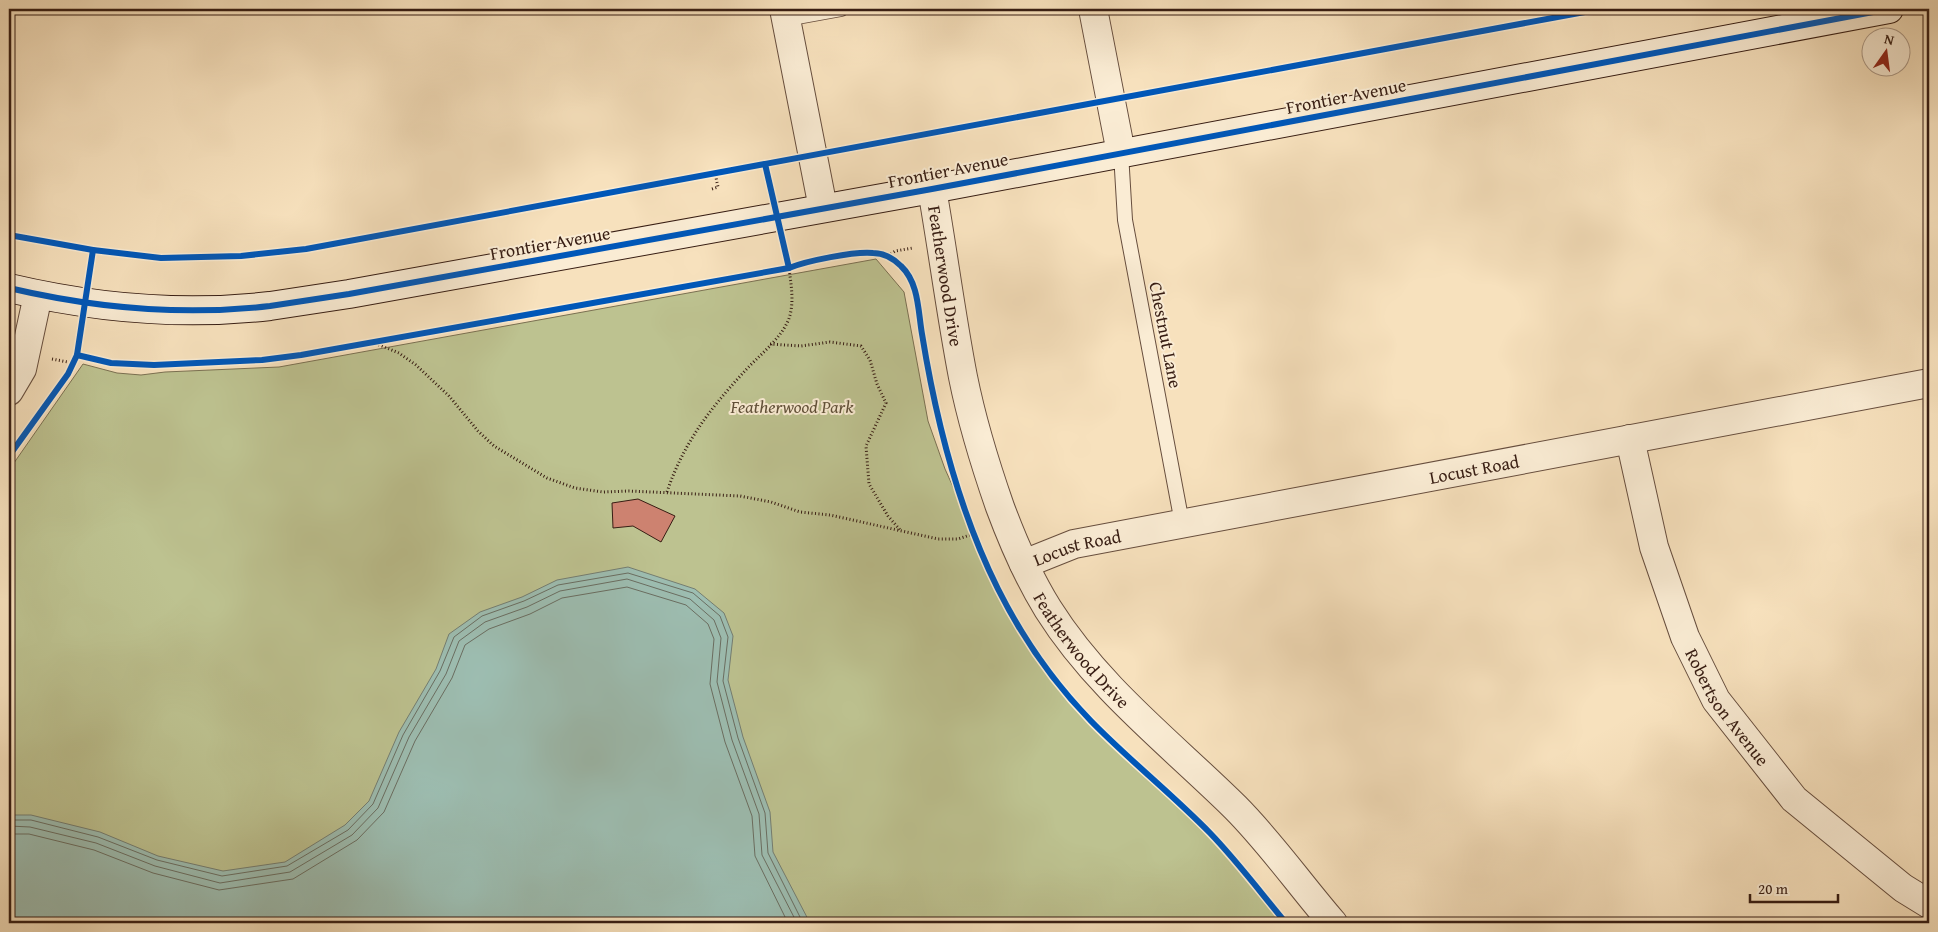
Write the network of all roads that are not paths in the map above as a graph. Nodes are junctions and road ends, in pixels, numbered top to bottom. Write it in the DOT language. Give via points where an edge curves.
graph roads {
  1 [pos="841,9"];
  2 [pos="1093,9"];
  3 [pos="1889,9"];
  4 [pos="785,14"];
  5 [pos="1818,15"];
  6 [pos="1121,153"];
  7 [pos="932,189"];
  8 [pos="823,208"];
  9 [pos="9,288"];
  10 [pos="38,295"];
  11 [pos="1929,383"];
  12 [pos="9,391"];
  13 [pos="1630,439"];
  14 [pos="1182,523"];
  15 [pos="1024,564"];
  16 [pos="1929,904"];
  17 [pos="1333,923"];
  1 -- 4 [label="lane"];
  2 -- 6 [label="street"];
  3 -- 5 [label="street, Frontier Avenue"];
  4 -- 8 [label="street"];
  5 -- 6 [label="street, Frontier Avenue"];
  6 -- 7 [label="street, Frontier Avenue"];
  6 -- 14 [label="lane, Chestnut Lane" via="1125,220"];
  7 -- 8 [label="street, Frontier Avenue"];
  7 -- 15 [label="street, Featherwood Drive" via="963,377 981,450"];
  8 -- 10 [label="street, Frontier Avenue" via="269,306 198,310 130,308"];
  9 -- 10 [label="street, Frontier Avenue"];
  10 -- 12 [label="street" via="22,369"];
  11 -- 13 [label="street, Locust Road"];
  13 -- 14 [label="street, Locust Road"];
  13 -- 16 [label="street, Robertson Avenue" via="1654,547 1685,637 1716,700 1794,800 1903,888"];
  14 -- 15 [label="street, Locust Road" via="1074,544"];
  15 -- 17 [label="street, Featherwood Drive" via="1047,608 1077,651 1110,689 1237,809"];
}
